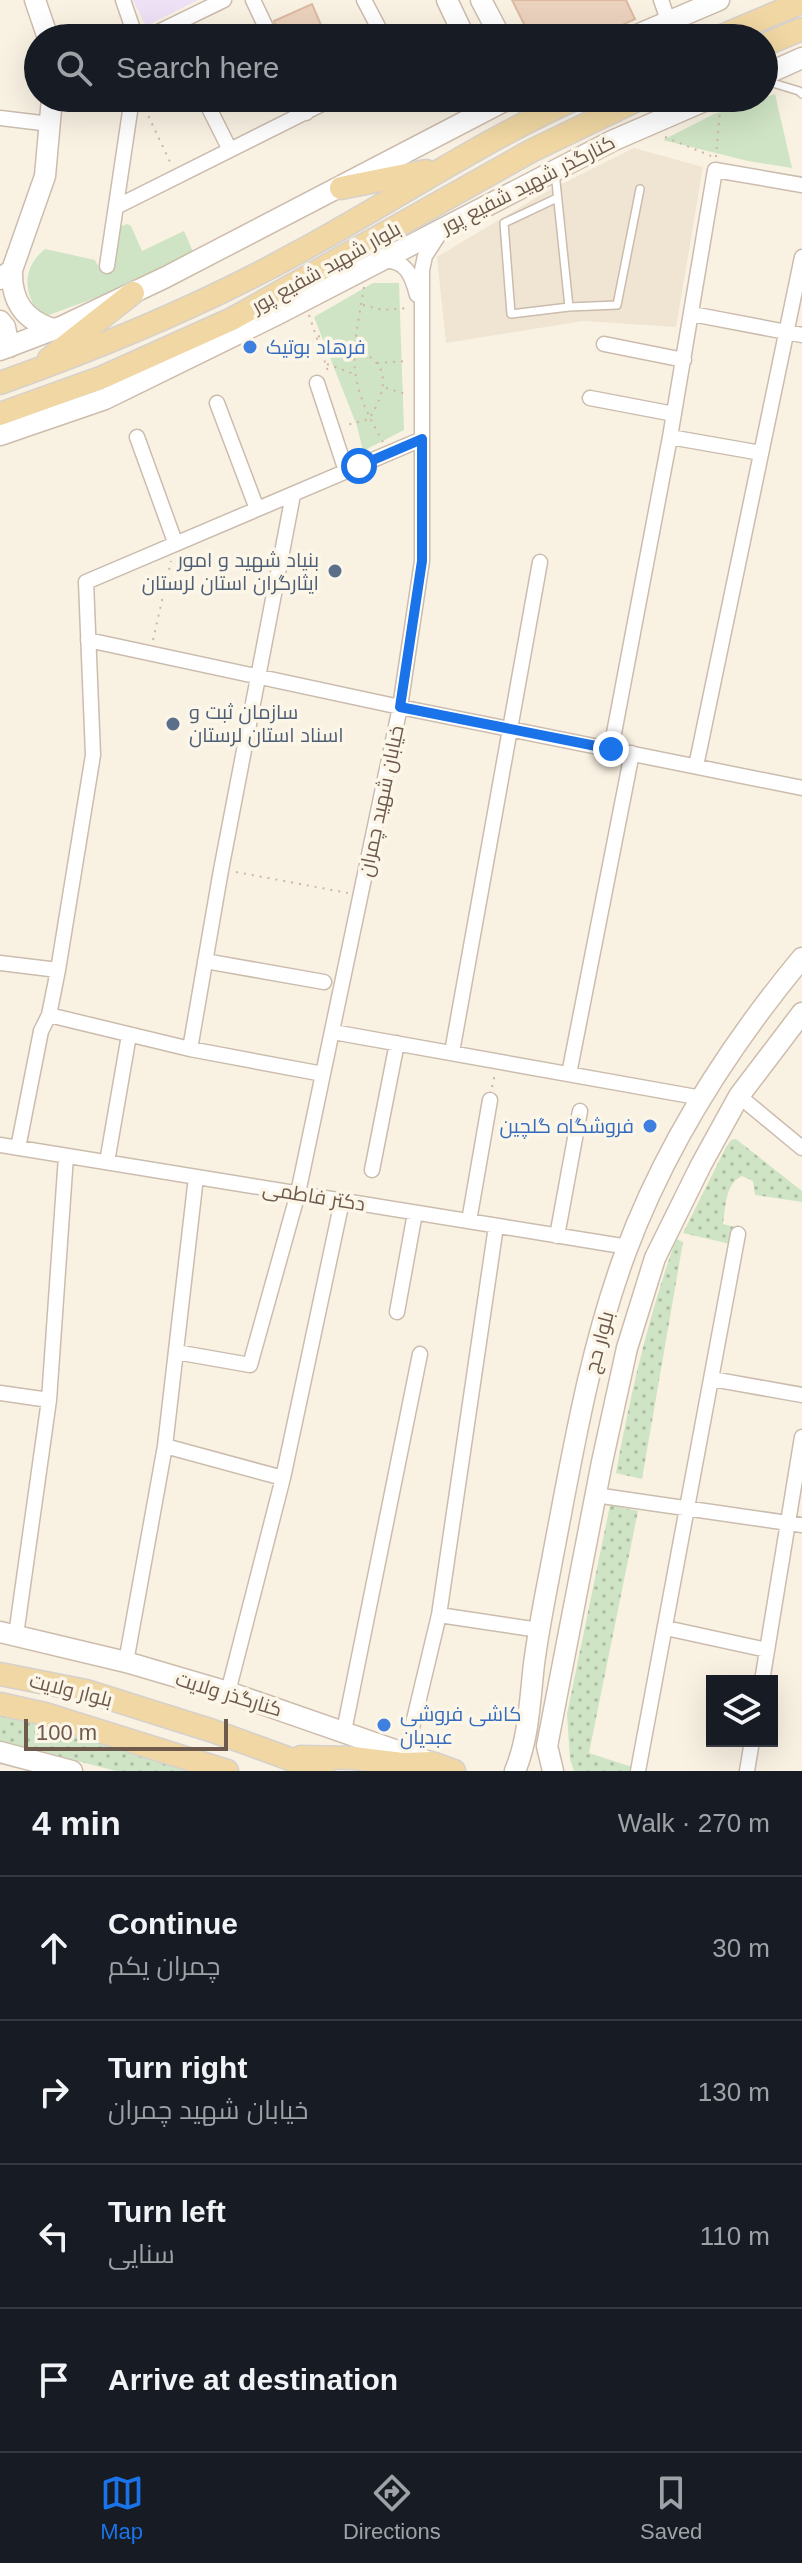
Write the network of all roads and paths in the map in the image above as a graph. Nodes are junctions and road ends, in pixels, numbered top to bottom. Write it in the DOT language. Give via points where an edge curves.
graph roads {
  1 [pos="35,0"];
  2 [pos="123,0"];
  3 [pos="224,0"];
  4 [pos="253,0"];
  5 [pos="364,0"];
  6 [pos="447,0"];
  7 [pos="661,0"];
  8 [pos="719,0"];
  9 [pos="802,2"];
  10 [pos="486,8"];
  11 [pos="668,20"];
  12 [pos="43,24"];
  13 [pos="131,24"];
  14 [pos="186,24"];
  15 [pos="264,24"];
  16 [pos="377,24"];
  17 [pos="455,24"];
  18 [pos="469,24"];
  19 [pos="660,24"];
  20 [pos="750,24"];
  21 [pos="802,29"];
  22 [pos="778,39"];
  23 [pos="802,58"];
  24 [pos="778,70"];
  25 [pos="778,83"];
  26 [pos="802,94"];
  27 [pos="51,112"];
  28 [pos="130,112"];
  29 [pos="147,112"];
  30 [pos="211,112"];
  31 [pos="478,112"];
  32 [pos="548,112"];
  33 [pos="612,112"];
  34 [pos="695,112"];
  35 [pos="715,112"];
  36 [pos="306,113"];
  37 [pos="0,118"];
  38 [pos="50,124"];
  39 [pos="642,128"];
  40 [pos="230,150"];
  41 [pos="443,168"];
  42 [pos="554,170"];
  43 [pos="177,176"];
  44 [pos="802,185"];
  45 [pos="341,188"];
  46 [pos="640,189"];
  47 [pos="557,198"];
  48 [pos="118,206"];
  49 [pos="450,223"];
  50 [pos="802,257"];
  51 [pos="373,264"];
  52 [pos="107,266"];
  53 [pos="6,275"];
  54 [pos="133,293"];
  55 [pos="361,305"];
  56 [pos="421,307"];
  57 [pos="569,307"];
  58 [pos="692,314"];
  59 [pos="0,321"];
  60 [pos="53,329"];
  61 [pos="786,333"];
  62 [pos="316,335"];
  63 [pos="802,335"];
  64 [pos="604,344"];
  65 [pos="4,348"];
  66 [pos="354,348"];
  67 [pos="684,360"];
  68 [pos="421,361"];
  69 [pos="376,363"];
  70 [pos="325,364"];
  71 [pos="34,371"];
  72 [pos="354,374"];
  73 [pos="0,383"];
  74 [pos="317,383"];
  75 [pos="384,388"];
  76 [pos="590,398"];
  77 [pos="422,399"];
  78 [pos="217,403"];
  79 [pos="0,414"];
  80 [pos="674,414"];
  81 [pos="369,419"];
  82 [pos="346,425"];
  83 [pos="0,435"];
  84 [pos="137,437"];
  85 [pos="670,437"];
  86 [pos="422,439"];
  87 [pos="389,453"];
  88 [pos="761,453"];
  89 [pos="346,471"];
  90 [pos="293,495"];
  91 [pos="257,509"];
  92 [pos="175,542"];
  93 [pos="540,562"];
  94 [pos="88,640"];
  95 [pos="150,653"];
  96 [pos="257,676"];
  97 [pos="400,707"];
  98 [pos="510,729"];
  99 [pos="611,749"];
  100 [pos="632,753"];
  101 [pos="696,766"];
  102 [pos="802,788"];
  103 [pos="221,870"];
  104 [pos="361,895"];
  105 [pos="802,958"];
  106 [pos="205,961"];
  107 [pos="0,963"];
  108 [pos="58,970"];
  109 [pos="324,982"];
  110 [pos="802,1013"];
  111 [pos="49,1015"];
  112 [pos="333,1032"];
  113 [pos="129,1035"];
  114 [pos="397,1043"];
  115 [pos="190,1049"];
  116 [pos="452,1052"];
  117 [pos="497,1061"];
  118 [pos="323,1074"];
  119 [pos="569,1074"];
  120 [pos="739,1096"];
  121 [pos="702,1098"];
  122 [pos="490,1100"];
  123 [pos="580,1111"];
  124 [pos="0,1145"];
  125 [pos="18,1148"];
  126 [pos="802,1148"];
  127 [pos="66,1156"];
  128 [pos="107,1162"];
  129 [pos="372,1170"];
  130 [pos="196,1177"];
  131 [pos="298,1193"];
  132 [pos="342,1201"];
  133 [pos="415,1213"];
  134 [pos="469,1221"];
  135 [pos="496,1226"];
  136 [pos="738,1234"];
  137 [pos="557,1236"];
  138 [pos="628,1247"];
  139 [pos="397,1312"];
  140 [pos="176,1352"];
  141 [pos="420,1354"];
  142 [pos="712,1379"];
  143 [pos="0,1393"];
  144 [pos="802,1395"];
  145 [pos="49,1400"];
  146 [pos="802,1437"];
  147 [pos="165,1446"];
  148 [pos="283,1478"];
  149 [pos="595,1495"];
  150 [pos="687,1509"];
  151 [pos="795,1524"];
  152 [pos="439,1615"];
  153 [pos="666,1628"];
  154 [pos="539,1630"];
  155 [pos="8,1633"];
  156 [pos="767,1650"];
  157 [pos="126,1662"];
  158 [pos="0,1674"];
  159 [pos="763,1675"];
  160 [pos="86,1691"];
  161 [pos="228,1692"];
  162 [pos="0,1704"];
  163 [pos="45,1714"];
  164 [pos="526,1729"];
  165 [pos="213,1731"];
  166 [pos="344,1731"];
  167 [pos="549,1735"];
  168 [pos="751,1747"];
  169 [pos="0,1752"];
  170 [pos="166,1753"];
  171 [pos="406,1753"];
  172 [pos="283,1757"];
  173 [pos="432,1763"];
  174 [pos="64,1770"];
  175 [pos="227,1771"];
  176 [pos="323,1771"];
  177 [pos="454,1771"];
  178 [pos="515,1771"];
  179 [pos="553,1771"];
  180 [pos="638,1771"];
  181 [pos="747,1771"];
  1 -- 12 [label="main road"];
  2 -- 13 [label="street"];
  3 -- 14 [label="street"];
  4 -- 15 [label="street"];
  5 -- 16 [label="street"];
  6 -- 17 [label="main road"];
  7 -- 11 [label="street"];
  8 -- 11 [label="main road"];
  9 -- 20 [label="main road"];
  10 -- 18 [label="main road"];
  11 -- 19 [label="main road"];
  21 -- 22 [label="main road"];
  23 -- 24 [label="main road"];
  25 -- 26 [label="lane"];
  27 -- 38 [label="main road"];
  28 -- 48 [label="street"];
  29 -- 43 [label="path"];
  30 -- 40 [label="street"];
  31 -- 45 [label="main road"];
  32 -- 41 [label="main road, بلوار شهید شفیع پور"];
  33 -- 79 [label="main road, بلوار شهید شفیع پور" via="531,151 232,319 103,377"];
  34 -- 39 [label="main road, کنارگذر شهید شفیع پور"];
  35 -- 39 [label="path" via="716,158"];
  36 -- 40 [label="street"];
  37 -- 38 [label="street"];
  38 -- 53 [label="main road" via="45,176"];
  39 -- 42 [label="main road, کنارگذر شهید شفیع پور"];
  40 -- 43 [label="street"];
  41 -- 45 [label="main road"];
  41 -- 71 [label="main road, بلوار شهید شفیع پور" via="215,296"];
  42 -- 47 [label="lane"];
  42 -- 49 [label="main road, کنارگذر شهید شفیع پور"];
  43 -- 48 [label="street"];
  44 -- 58 [label="street" via="715,170"];
  45 -- 54 [label="main road"];
  46 -- 57 [label="lane" via="617,305"];
  47 -- 57 [label="lane"];
  47 -- 57 [label="lane" via="504,223 511,314"];
  48 -- 52 [label="street"];
  49 -- 51 [label="main road, کنارگذر شهید شفیع پور"];
  49 -- 56 [label="street, خیابان شهید چمران" via="425,256"];
  50 -- 61 [label="street"];
  51 -- 55 [label="path"];
  51 -- 56 [label="street" via="391,260 407,268"];
  51 -- 83 [label="main road, کنارگذر شهید شفیع پور" via="105,399"];
  53 -- 60 [label="main road" via="23,310"];
  54 -- 60 [label="main road"];
  54 -- 71 [label="main road"];
  55 -- 56 [label="path" via="382,310"];
  55 -- 66 [label="path"];
  56 -- 68 [label="street, خیابان شهید چمران"];
  58 -- 61 [label="street"];
  58 -- 67 [label="street"];
  59 -- 65 [label="main road" via="5,327"];
  60 -- 65 [label="main road"];
  61 -- 63 [label="street"];
  61 -- 88 [label="street"];
  62 -- 66 [label="path"];
  64 -- 67 [label="street"];
  66 -- 69 [label="path"];
  66 -- 72 [label="path"];
  67 -- 80 [label="street"];
  68 -- 69 [label="path"];
  68 -- 77 [label="street, خیابان شهید چمران"];
  69 -- 75 [label="path"];
  70 -- 72 [label="path"];
  71 -- 73 [label="main road, بلوار شهید شفیع پور"];
  72 -- 81 [label="path"];
  74 -- 89 [label="street"];
  75 -- 77 [label="path"];
  75 -- 81 [label="path"];
  76 -- 80 [label="street"];
  77 -- 86 [label="street, خیابان شهید چمران"];
  78 -- 91 [label="street"];
  80 -- 85 [label="street"];
  81 -- 82 [label="path"];
  81 -- 87 [label="path"];
  84 -- 92 [label="street"];
  85 -- 88 [label="street"];
  85 -- 99 [label="street"];
  86 -- 87 [label="street"];
  86 -- 97 [label="street, خیابان شهید چمران" via="422,561"];
  87 -- 89 [label="street"];
  88 -- 101 [label="street"];
  89 -- 90 [label="street"];
  90 -- 91 [label="street"];
  90 -- 96 [label="street"];
  91 -- 92 [label="street"];
  92 -- 94 [label="street" via="86,582"];
  92 -- 95 [label="path"];
  93 -- 98 [label="street"];
  94 -- 95 [label="street"];
  94 -- 108 [label="street" via="93,755"];
  95 -- 96 [label="street"];
  96 -- 97 [label="street"];
  96 -- 103 [label="street"];
  97 -- 98 [label="street"];
  97 -- 104 [label="street, خیابان شهید چمران"];
  98 -- 99 [label="street"];
  98 -- 116 [label="street"];
  99 -- 100 [label="street"];
  100 -- 101 [label="street"];
  100 -- 119 [label="street"];
  101 -- 102 [label="street"];
  103 -- 104 [label="path"];
  103 -- 106 [label="street"];
  104 -- 112 [label="street, خیابان شهید چمران"];
  105 -- 121 [label="main road, بلوار حج"];
  106 -- 109 [label="street"];
  106 -- 115 [label="street"];
  107 -- 108 [label="street"];
  108 -- 111 [label="street"];
  110 -- 120 [label="main road, بلوار حج"];
  111 -- 113 [label="street"];
  111 -- 125 [label="street" via="41,1031"];
  112 -- 114 [label="street"];
  112 -- 118 [label="street, خیابان شهید چمران"];
  113 -- 115 [label="street"];
  113 -- 128 [label="street"];
  114 -- 116 [label="street"];
  114 -- 129 [label="street"];
  115 -- 118 [label="street"];
  116 -- 117 [label="street"];
  117 -- 119 [label="street"];
  117 -- 122 [label="path"];
  118 -- 131 [label="street, خیابان شهید چمران"];
  119 -- 121 [label="street"];
  120 -- 126 [label="street"];
  120 -- 149 [label="main road, بلوار حج" via="655,1258 627,1348"];
  121 -- 138 [label="main road, بلوار حج"];
  122 -- 134 [label="street"];
  123 -- 137 [label="street"];
  124 -- 125 [label="street, دکتر فاطمی"];
  125 -- 127 [label="street, دکتر فاطمی"];
  127 -- 128 [label="street, دکتر فاطمی"];
  127 -- 145 [label="street"];
  128 -- 130 [label="street, دکتر فاطمی"];
  130 -- 131 [label="street, دکتر فاطمی"];
  130 -- 140 [label="street"];
  131 -- 132 [label="street, دکتر فاطمی"];
  131 -- 140 [label="street, خیابان شهید چمران" via="250,1365"];
  132 -- 133 [label="street, دکتر فاطمی"];
  132 -- 148 [label="street"];
  133 -- 134 [label="street, دکتر فاطمی"];
  133 -- 139 [label="street"];
  134 -- 135 [label="street, دکتر فاطمی"];
  135 -- 137 [label="street, دکتر فاطمی"];
  135 -- 152 [label="street"];
  136 -- 142 [label="street"];
  137 -- 138 [label="street, دکتر فاطمی"];
  138 -- 154 [label="main road, بلوار حج" via="604,1318 575,1439"];
  140 -- 147 [label="street"];
  141 -- 166 [label="street"];
  142 -- 144 [label="street"];
  142 -- 150 [label="street"];
  143 -- 145 [label="street"];
  145 -- 155 [label="street"];
  146 -- 151 [label="street"];
  147 -- 148 [label="street"];
  147 -- 157 [label="street"];
  148 -- 161 [label="street"];
  149 -- 150 [label="street"];
  149 -- 167 [label="main road, بلوار حج"];
  150 -- 151 [label="street"];
  150 -- 153 [label="street"];
  151 -- 156 [label="street"];
  152 -- 154 [label="street"];
  152 -- 171 [label="street"];
  153 -- 156 [label="street"];
  153 -- 180 [label="street"];
  154 -- 164 [label="main road, بلوار حج"];
  155 -- 157 [label="main road, کنارگذر ولایت"];
  156 -- 159 [label="street"];
  157 -- 161 [label="main road, کنارگذر ولایت"];
  158 -- 160 [label="main road, بلوار ولایت"];
  160 -- 163 [label="main road" via="105,1701 105,1717"];
  160 -- 165 [label="main road, بلوار ولایت"];
  161 -- 166 [label="main road, کنارگذر ولایت"];
  162 -- 163 [label="main road, بلوار ولایت"];
  163 -- 170 [label="main road, بلوار ولایت"];
  164 -- 167 [label="main road" via="535,1741"];
  164 -- 178 [label="main road, بلوار حج"];
  165 -- 170 [label="main road" via="152,1723 146,1737"];
  165 -- 172 [label="main road, بلوار ولایت"];
  166 -- 171 [label="main road, کنارگذر ولایت"];
  167 -- 179 [label="main road, بلوار حج"];
  168 -- 181 [label="street"];
  169 -- 174 [label="main road"];
  170 -- 175 [label="main road, بلوار ولایت"];
  171 -- 173 [label="main road, کنارگذر ولایت"];
  172 -- 173 [label="main road"];
  172 -- 176 [label="main road, بلوار ولایت"];
  173 -- 177 [label="main road, کنارگذر ولایت"];
}
